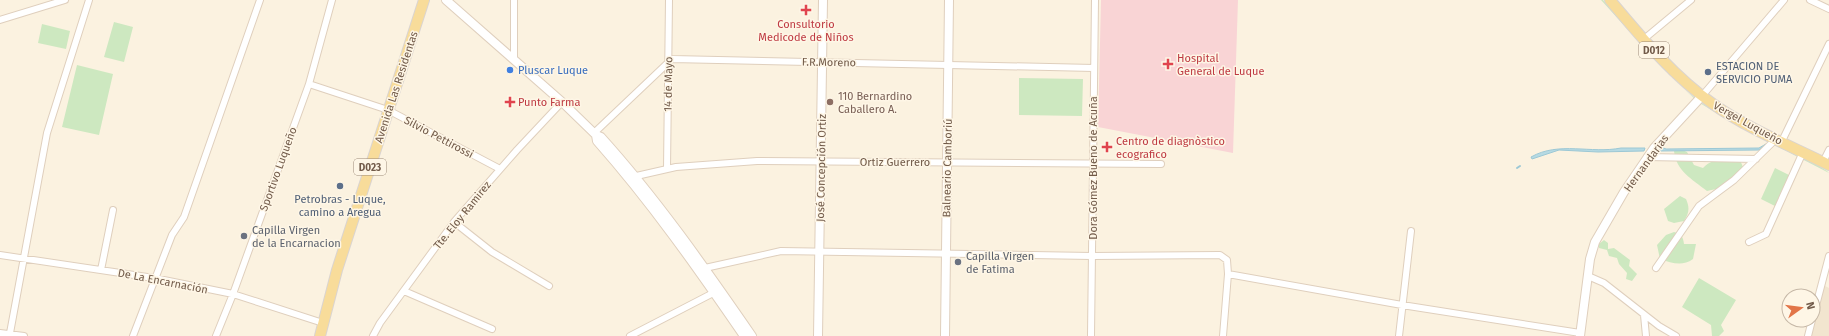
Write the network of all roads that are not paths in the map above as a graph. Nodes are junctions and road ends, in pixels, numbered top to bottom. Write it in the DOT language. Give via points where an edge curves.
graph roads {
  1 [pos="65,0"];
  2 [pos="89,0"];
  3 [pos="260,0"];
  4 [pos="332,0"];
  5 [pos="424,0"];
  6 [pos="446,0"];
  7 [pos="514,0"];
  8 [pos="669,0"];
  9 [pos="823,0"];
  10 [pos="949,0"];
  11 [pos="1095,0"];
  12 [pos="1610,0"];
  13 [pos="1691,0"];
  14 [pos="1784,0"];
  15 [pos="1810,0"];
  16 [pos="1829,9"];
  17 [pos="0,20"];
  18 [pos="1644,39"];
  19 [pos="1829,44"];
  20 [pos="514,58"];
  21 [pos="668,61"];
  22 [pos="822,62"];
  23 [pos="948,65"];
  24 [pos="1094,68"];
  25 [pos="309,84"];
  26 [pos="1702,96"];
  27 [pos="562,102"];
  28 [pos="388,110"];
  29 [pos="595,134"];
  30 [pos="1779,140"];
  31 [pos="1829,150"];
  32 [pos="1803,152"];
  33 [pos="1647,157"];
  34 [pos="1756,159"];
  35 [pos="821,162"];
  36 [pos="947,163"];
  37 [pos="1094,164"];
  38 [pos="1161,164"];
  39 [pos="1826,164"];
  40 [pos="500,169"];
  41 [pos="666,169"];
  42 [pos="633,177"];
  43 [pos="113,210"];
  44 [pos="454,222"];
  45 [pos="1411,231"];
  46 [pos="1749,242"];
  47 [pos="820,251"];
  48 [pos="946,253"];
  49 [pos="0,255"];
  50 [pos="1092,256"];
  51 [pos="1829,256"];
  52 [pos="23,257"];
  53 [pos="705,268"];
  54 [pos="1656,268"];
  55 [pos="101,270"];
  56 [pos="1228,274"];
  57 [pos="1588,276"];
  58 [pos="154,278"];
  59 [pos="1822,282"];
  60 [pos="1829,285"];
  61 [pos="549,286"];
  62 [pos="1820,288"];
  63 [pos="404,291"];
  64 [pos="717,291"];
  65 [pos="233,294"];
  66 [pos="1402,305"];
  67 [pos="1644,315"];
  68 [pos="323,323"];
  69 [pos="492,329"];
  70 [pos="0,333"];
  71 [pos="10,333"];
  72 [pos="1580,334"];
  73 [pos="24,336"];
  74 [pos="133,336"];
  75 [pos="216,336"];
  76 [pos="320,336"];
  77 [pos="373,336"];
  78 [pos="630,336"];
  79 [pos="744,336"];
  80 [pos="752,336"];
  81 [pos="818,336"];
  82 [pos="945,336"];
  83 [pos="1091,336"];
  84 [pos="1223,336"];
  85 [pos="1399,336"];
  86 [pos="1646,336"];
  87 [pos="1676,336"];
  1 -- 17 [label="street"];
  2 -- 52 [label="street" via="47,134"];
  3 -- 58 [label="street" via="184,217 172,235"];
  4 -- 25 [label="street, Sportivo Luqueño"];
  5 -- 28 [label="main road, Avenida Las Residentas / D023"];
  6 -- 20 [label="street"];
  7 -- 20 [label="street"];
  8 -- 21 [label="street, 14 de Mayo"];
  9 -- 22 [label="street, José Concepción Ortiz"];
  10 -- 23 [label="street, Balneario Camboriú"];
  11 -- 24 [label="street, Dora Gómez Bueno de Acuña"];
  12 -- 18 [label="main road, Vergel Luqueño / D012"];
  13 -- 18 [label="street"];
  14 -- 26 [label="street, Hernandarias"];
  15 -- 16 [label="street"];
  18 -- 26 [label="main road, Vergel Luqueño / D012" via="1672,70"];
  19 -- 30 [label="street"];
  20 -- 27 [label="street"];
  21 -- 22 [label="street, F.R.Moreno" via="672,59"];
  21 -- 29 [label="street"];
  21 -- 41 [label="street, 14 de Mayo"];
  22 -- 23 [label="street, F.R.Moreno"];
  22 -- 35 [label="street, José Concepción Ortiz"];
  23 -- 24 [label="street, F.R.Moreno"];
  23 -- 36 [label="street, Balneario Camboriú"];
  24 -- 37 [label="street, Dora Gómez Bueno de Acuña"];
  25 -- 28 [label="street, Silvio Pettirossi"];
  25 -- 65 [label="street, Sportivo Luqueño"];
  26 -- 30 [label="main road, Vergel Luqueño / D012" via="1727,113"];
  26 -- 33 [label="street, Hernandarias"];
  27 -- 29 [label="street"];
  27 -- 40 [label="street, Tte. Eloy Ramirez"];
  28 -- 40 [label="street, Silvio Pettirossi"];
  28 -- 68 [label="main road, Avenida Las Residentas / D023" via="337,270"];
  29 -- 42 [label="street" via="597,141"];
  30 -- 32 [label="main road, Vergel Luqueño / D012"];
  30 -- 34 [label="street"];
  31 -- 39 [label="street"];
  32 -- 39 [label="main road, Vergel Luqueño / D012"];
  32 -- 46 [label="street" via="1766,234"];
  33 -- 34 [label="street"];
  33 -- 57 [label="street, Hernandarias" via="1595,242"];
  34 -- 54 [label="street" via="1734,180 1699,206"];
  35 -- 36 [label="street, Ortiz Guerrero"];
  35 -- 41 [label="street, Ortiz Guerrero" via="757,161"];
  35 -- 47 [label="street, José Concepción Ortiz"];
  36 -- 37 [label="street, Ortiz Guerrero"];
  36 -- 48 [label="street, Balneario Camboriú"];
  37 -- 38 [label="street, Ortiz Guerrero"];
  37 -- 50 [label="street, Dora Gómez Bueno de Acuña"];
  40 -- 44 [label="street, Tte. Eloy Ramirez"];
  41 -- 42 [label="street, Ortiz Guerrero"];
  42 -- 53 [label="street"];
  42 -- 64 [label="street"];
  43 -- 55 [label="street"];
  44 -- 61 [label="street" via="492,252"];
  44 -- 63 [label="street, Tte. Eloy Ramirez"];
  45 -- 66 [label="street"];
  47 -- 48 [label="street"];
  47 -- 53 [label="street" via="769,252"];
  47 -- 81 [label="street, José Concepción Ortiz"];
  48 -- 50 [label="street"];
  48 -- 82 [label="street, Balneario Camboriú"];
  49 -- 52 [label="street, De La Encarnación"];
  50 -- 56 [label="street" via="1220,255 1226,260"];
  50 -- 83 [label="street, Dora Gómez Bueno de Acuña"];
  51 -- 59 [label="street"];
  52 -- 55 [label="street, De La Encarnación"];
  52 -- 71 [label="street"];
  53 -- 64 [label="street"];
  55 -- 58 [label="street, De La Encarnación"];
  56 -- 66 [label="street"];
  56 -- 84 [label="street"];
  57 -- 67 [label="street" via="1604,283"];
  57 -- 72 [label="street, Hernandarias"];
  58 -- 65 [label="street, De La Encarnación"];
  58 -- 74 [label="street"];
  59 -- 60 [label="street"];
  59 -- 62 [label="street"];
  63 -- 69 [label="street"];
  63 -- 77 [label="street, Tte. Eloy Ramirez"];
  64 -- 78 [label="street"];
  64 -- 79 [label="street"];
  64 -- 80 [label="street"];
  65 -- 68 [label="street, De La Encarnación"];
  65 -- 75 [label="street, Sportivo Luqueño"];
  66 -- 72 [label="street"];
  66 -- 85 [label="street"];
  67 -- 86 [label="street"];
  67 -- 87 [label="street"];
  68 -- 76 [label="main road, Avenida Las Residentas / D023"];
  70 -- 71 [label="street"];
  71 -- 73 [label="street"];
}
